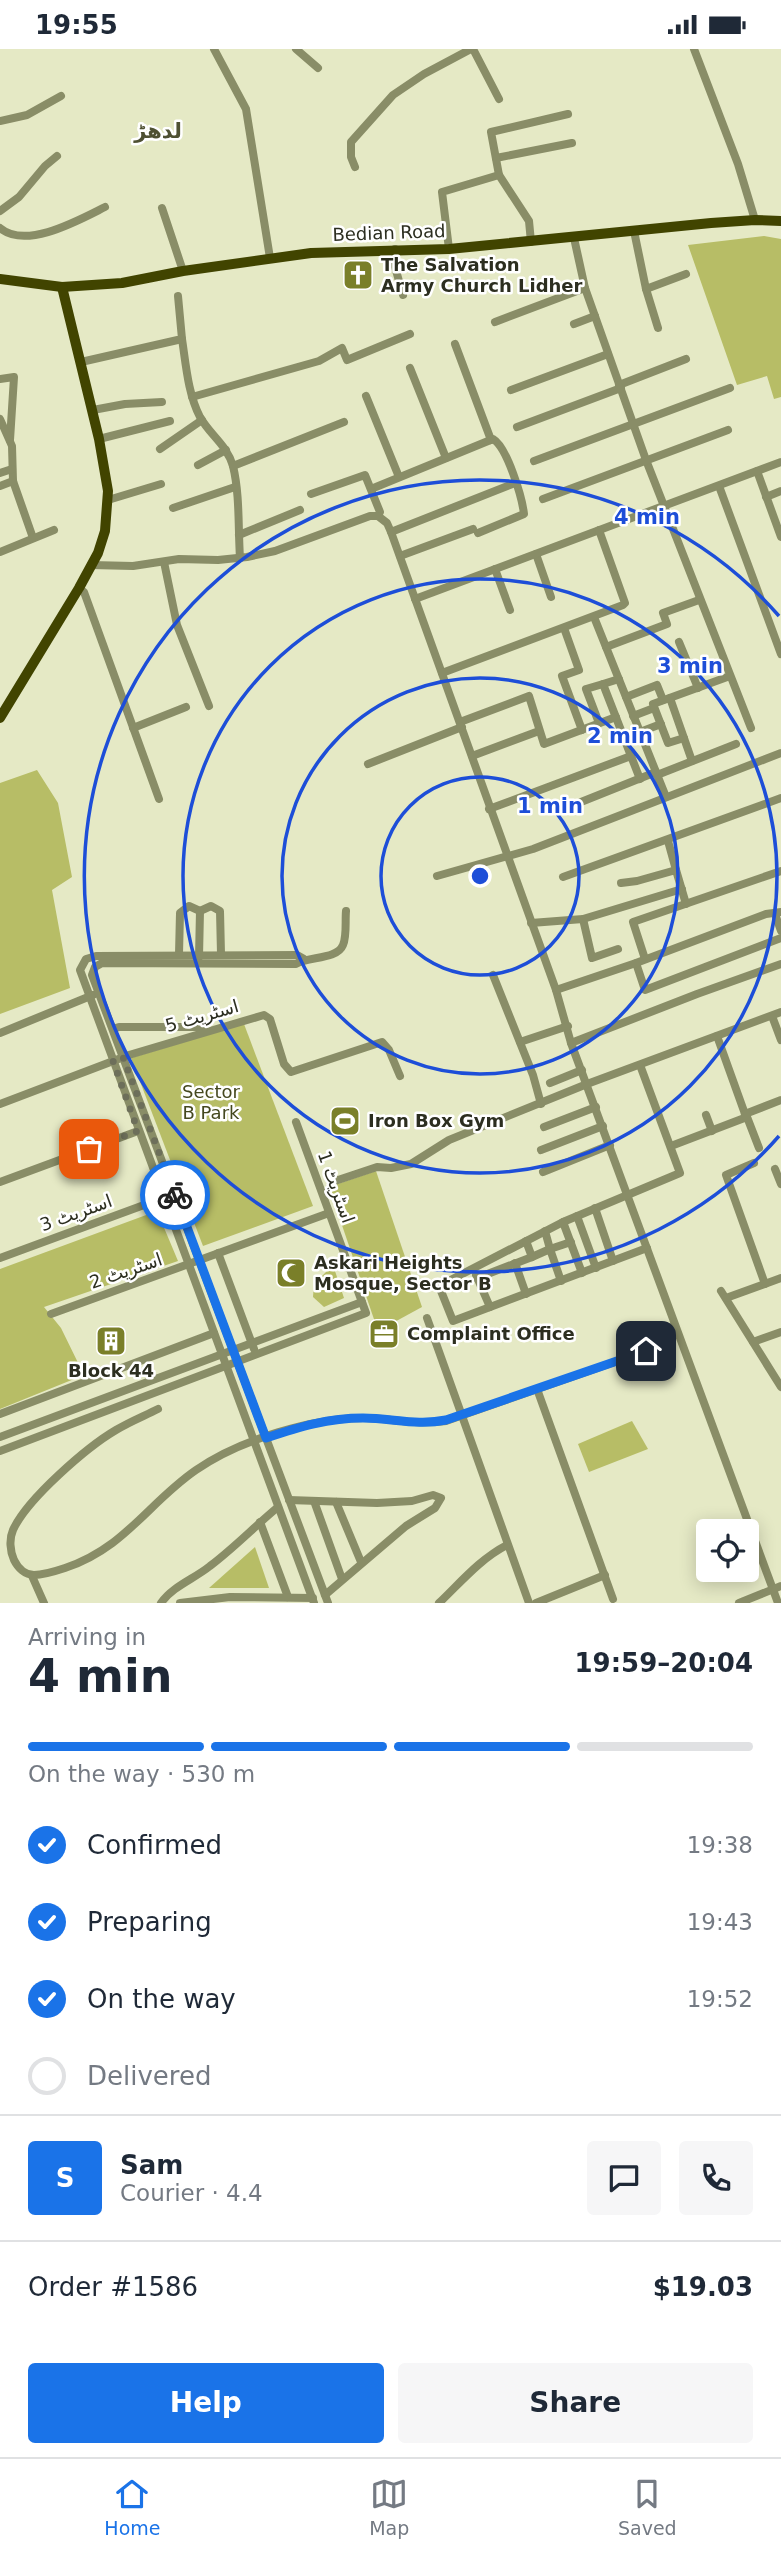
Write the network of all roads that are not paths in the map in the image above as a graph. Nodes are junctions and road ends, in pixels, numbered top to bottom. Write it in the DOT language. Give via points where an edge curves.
graph roads {
  1 [pos="214,49"];
  2 [pos="296,49"];
  3 [pos="472,49"];
  4 [pos="694,49"];
  5 [pos="318,68"];
  6 [pos="61,96"];
  7 [pos="499,99"];
  8 [pos="568,114"];
  9 [pos="0,121"];
  10 [pos="572,143"];
  11 [pos="57,156"];
  12 [pos="496,158"];
  13 [pos="355,167"];
  14 [pos="499,175"];
  15 [pos="105,207"];
  16 [pos="162,208"];
  17 [pos="0,211"];
  18 [pos="755,220"];
  19 [pos="781,221"];
  20 [pos="0,228"];
  21 [pos="634,231"];
  22 [pos="574,238"];
  23 [pos="531,242"];
  24 [pos="395,249"];
  25 [pos="449,249"];
  26 [pos="270,258"];
  27 [pos="183,271"];
  28 [pos="686,274"];
  29 [pos="0,279"];
  30 [pos="62,287"];
  31 [pos="585,288"];
  32 [pos="646,289"];
  33 [pos="402,295"];
  34 [pos="178,296"];
  35 [pos="595,316"];
  36 [pos="495,322"];
  37 [pos="574,324"];
  38 [pos="658,327"];
  39 [pos="410,334"];
  40 [pos="183,339"];
  41 [pos="455,344"];
  42 [pos="608,353"];
  43 [pos="687,359"];
  44 [pos="82,362"];
  45 [pos="410,368"];
  46 [pos="0,379"];
  47 [pos="620,386"];
  48 [pos="730,388"];
  49 [pos="511,390"];
  50 [pos="366,395"];
  51 [pos="192,397"];
  52 [pos="162,402"];
  53 [pos="93,410"];
  54 [pos="0,419"];
  55 [pos="202,420"];
  56 [pos="170,421"];
  57 [pos="344,422"];
  58 [pos="634,424"];
  59 [pos="517,427"];
  60 [pos="728,430"];
  61 [pos="99,439"];
  62 [pos="10,440"];
  63 [pos="491,440"];
  64 [pos="160,449"];
  65 [pos="226,450"];
  66 [pos="446,458"];
  67 [pos="646,460"];
  68 [pos="534,461"];
  69 [pos="781,462"];
  70 [pos="198,465"];
  71 [pos="233,467"];
  72 [pos="12,469"];
  73 [pos="757,471"];
  74 [pos="0,473"];
  75 [pos="399,477"];
  76 [pos="13,481"];
  77 [pos="515,483"];
  78 [pos="161,484"];
  79 [pos="0,486"];
  80 [pos="719,486"];
  81 [pos="235,487"];
  82 [pos="371,489"];
  83 [pos="781,491"];
  84 [pos="311,494"];
  85 [pos="766,497"];
  86 [pos="543,499"];
  87 [pos="108,500"];
  88 [pos="664,506"];
  89 [pos="173,508"];
  90 [pos="300,510"];
  91 [pos="378,516"];
  92 [pos="54,530"];
  93 [pos="599,530"];
  94 [pos="391,532"];
  95 [pos="239,535"];
  96 [pos="781,537"];
  97 [pos="33,538"];
  98 [pos="0,552"];
  99 [pos="536,554"];
  100 [pos="400,556"];
  101 [pos="240,558"];
  102 [pos="164,562"];
  103 [pos="91,565"];
  104 [pos="495,569"];
  105 [pos="79,588"];
  106 [pos="551,597"];
  107 [pos="415,599"];
  108 [pos="699,600"];
  109 [pos="510,610"];
  110 [pos="594,617"];
  111 [pos="564,628"];
  112 [pos="679,642"];
  113 [pos="606,647"];
  114 [pos="781,654"];
  115 [pos="442,673"];
  116 [pos="730,676"];
  117 [pos="619,679"];
  118 [pos="603,684"];
  119 [pos="698,688"];
  120 [pos="626,697"];
  121 [pos="666,699"];
  122 [pos="209,706"];
  123 [pos="186,707"];
  124 [pos="654,708"];
  125 [pos="633,716"];
  126 [pos="616,717"];
  127 [pos="0,718"];
  128 [pos="599,723"];
  129 [pos="661,724"];
  130 [pos="461,725"];
  131 [pos="133,728"];
  132 [pos="751,728"];
  133 [pos="582,730"];
  134 [pos="539,731"];
  135 [pos="640,732"];
  136 [pos="684,738"];
  137 [pos="736,744"];
  138 [pos="781,753"];
  139 [pos="472,757"];
  140 [pos="631,757"];
  141 [pos="692,761"];
  142 [pos="368,764"];
  143 [pos="656,774"];
  144 [pos="640,779"];
  145 [pos="666,797"];
  146 [pos="781,798"];
  147 [pos="159,799"];
  148 [pos="581,802"];
  149 [pos="489,809"];
  150 [pos="667,841"];
  151 [pos="507,855"];
  152 [pos="676,870"];
  153 [pos="781,871"];
  154 [pos="437,876"];
  155 [pos="563,877"];
  156 [pos="621,883"];
  157 [pos="682,889"];
  158 [pos="686,904"];
  159 [pos="200,911"];
  160 [pos="346,911"];
  161 [pos="778,913"];
  162 [pos="583,919"];
  163 [pos="531,923"];
  164 [pos="781,931"];
  165 [pos="781,938"];
  166 [pos="618,949"];
  167 [pos="179,954"];
  168 [pos="221,954"];
  169 [pos="199,959"];
  170 [pos="304,959"];
  171 [pos="645,959"];
  172 [pos="84,962"];
  173 [pos="636,963"];
  174 [pos="781,964"];
  175 [pos="93,969"];
  176 [pos="493,975"];
  177 [pos="556,990"];
  178 [pos="99,993"];
  179 [pos="88,996"];
  180 [pos="781,1012"];
  181 [pos="772,1016"];
  182 [pos="568,1026"];
  183 [pos="113,1029"];
  184 [pos="203,1031"];
  185 [pos="0,1033"];
  186 [pos="717,1037"];
  187 [pos="781,1040"];
  188 [pos="520,1042"];
  189 [pos="571,1043"];
  190 [pos="123,1057"];
  191 [pos="113,1061"];
  192 [pos="640,1065"];
  193 [pos="582,1070"];
  194 [pos="400,1076"];
  195 [pos="550,1083"];
  196 [pos="587,1084"];
  197 [pos="781,1100"];
  198 [pos="0,1104"];
  199 [pos="541,1104"];
  200 [pos="596,1107"];
  201 [pos="706,1115"];
  202 [pos="746,1116"];
  203 [pos="296,1122"];
  204 [pos="603,1126"];
  205 [pos="544,1128"];
  206 [pos="138,1131"];
  207 [pos="712,1131"];
  208 [pos="610,1145"];
  209 [pos="671,1146"];
  210 [pos="759,1148"];
  211 [pos="541,1150"];
  212 [pos="754,1163"];
  213 [pos="775,1169"];
  214 [pos="543,1172"];
  215 [pos="0,1182"];
  216 [pos="332,1182"];
  217 [pos="781,1184"];
  218 [pos="628,1194"];
  219 [pos="163,1198"];
  220 [pos="595,1208"];
  221 [pos="329,1213"];
  222 [pos="577,1216"];
  223 [pos="564,1222"];
  224 [pos="545,1231"];
  225 [pos="526,1241"];
  226 [pos="571,1242"];
  227 [pos="647,1248"];
  228 [pos="550,1249"];
  229 [pos="218,1253"];
  230 [pos="532,1257"];
  231 [pos="0,1258"];
  232 [pos="613,1261"];
  233 [pos="200,1262"];
  234 [pos="515,1263"];
  235 [pos="188,1266"];
  236 [pos="473,1268"];
  237 [pos="596,1268"];
  238 [pos="582,1273"];
  239 [pos="477,1278"];
  240 [pos="781,1278"];
  241 [pos="561,1281"];
  242 [pos="765,1284"];
  243 [pos="526,1294"];
  244 [pos="362,1302"];
  245 [pos="490,1307"];
  246 [pos="51,1314"];
  247 [pos="427,1318"];
  248 [pos="781,1332"];
  249 [pos="214,1333"];
  250 [pos="753,1342"];
  251 [pos="253,1345"];
  252 [pos="646,1351"];
  253 [pos="234,1352"];
  254 [pos="256,1355"];
  255 [pos="223,1356"];
  256 [pos="238,1361"];
  257 [pos="226,1365"];
  258 [pos="781,1385"];
  259 [pos="537,1389"];
  260 [pos="158,1409"];
  261 [pos="0,1414"];
  262 [pos="462,1416"];
  263 [pos="0,1437"];
  264 [pos="266,1438"];
  265 [pos="255,1441"];
  266 [pos="0,1451"];
  267 [pos="289,1500"];
  268 [pos="314,1501"];
  269 [pos="336,1502"];
  270 [pos="278,1507"];
  271 [pos="260,1522"];
  272 [pos="507,1545"];
  273 [pos="360,1562"];
  274 [pos="605,1575"];
  275 [pos="32,1576"];
  276 [pos="342,1579"];
  277 [pos="777,1588"];
  278 [pos="288,1597"];
  279 [pos="326,1599"];
  280 [pos="613,1599"];
  281 [pos="314,1601"];
  282 [pos="44,1603"];
  283 [pos="161,1603"];
  284 [pos="180,1603"];
  285 [pos="439,1603"];
  286 [pos="529,1603"];
  287 [pos="536,1603"];
  288 [pos="740,1603"];
  289 [pos="778,1603"];
  1 -- 26 [label="street" via="246,109"];
  2 -- 5 [label="street"];
  3 -- 7 [label="street"];
  3 -- 13 [label="street" via="393,95 351,142"];
  4 -- 18 [label="street"];
  6 -- 9 [label="street" via="27,115"];
  8 -- 12 [label="street" via="491,132"];
  10 -- 12 [label="street"];
  11 -- 17 [label="street"];
  12 -- 14 [label="street"];
  14 -- 23 [label="street" via="528,221"];
  14 -- 25 [label="street" via="442,192"];
  15 -- 20 [label="street" via="31,237 13,237"];
  16 -- 27 [label="street"];
  18 -- 19 [label="main road, Bedian Road"];
  18 -- 21 [label="main road, Bedian Road"];
  21 -- 22 [label="main road, Bedian Road"];
  21 -- 32 [label="street"];
  22 -- 23 [label="main road, Bedian Road"];
  22 -- 31 [label="street"];
  23 -- 25 [label="main road, Bedian Road"];
  24 -- 25 [label="main road, Bedian Road"];
  24 -- 26 [label="main road, Bedian Road"];
  24 -- 33 [label="street"];
  26 -- 27 [label="main road, Bedian Road"];
  27 -- 30 [label="main road, Bedian Road" via="122,283"];
  28 -- 32 [label="street"];
  29 -- 30 [label="main road, Bedian Road"];
  30 -- 44 [label="main road"];
  31 -- 35 [label="street"];
  31 -- 36 [label="street"];
  32 -- 38 [label="street"];
  34 -- 40 [label="street"];
  35 -- 37 [label="street"];
  35 -- 42 [label="street"];
  39 -- 51 [label="street" via="347,360 342,348 319,361"];
  40 -- 44 [label="street"];
  40 -- 51 [label="street"];
  41 -- 63 [label="street"];
  42 -- 47 [label="street"];
  42 -- 49 [label="street"];
  43 -- 47 [label="street"];
  44 -- 53 [label="main road"];
  45 -- 66 [label="street"];
  46 -- 62 [label="street" via="14,377"];
  47 -- 58 [label="street"];
  47 -- 59 [label="street"];
  48 -- 58 [label="street"];
  50 -- 75 [label="street"];
  51 -- 55 [label="street"];
  52 -- 53 [label="street"];
  53 -- 61 [label="main road"];
  54 -- 62 [label="street"];
  55 -- 64 [label="street"];
  55 -- 65 [label="street"];
  56 -- 61 [label="street"];
  57 -- 71 [label="street"];
  58 -- 67 [label="street"];
  58 -- 68 [label="street"];
  60 -- 67 [label="street"];
  61 -- 87 [label="main road"];
  62 -- 72 [label="street"];
  63 -- 66 [label="street"];
  63 -- 77 [label="street" via="500,444"];
  65 -- 70 [label="street"];
  65 -- 71 [label="street"];
  66 -- 75 [label="street"];
  67 -- 86 [label="street"];
  67 -- 88 [label="street"];
  69 -- 73 [label="street"];
  71 -- 81 [label="street"];
  72 -- 74 [label="street"];
  72 -- 76 [label="street"];
  73 -- 80 [label="street"];
  73 -- 85 [label="street"];
  75 -- 82 [label="street"];
  76 -- 79 [label="street"];
  76 -- 97 [label="street"];
  77 -- 94 [label="street"];
  77 -- 100 [label="street" via="524,514"];
  78 -- 87 [label="street"];
  80 -- 88 [label="street"];
  80 -- 114 [label="street"];
  81 -- 89 [label="street"];
  81 -- 95 [label="street"];
  82 -- 84 [label="street" via="364,475"];
  82 -- 91 [label="street"];
  83 -- 85 [label="street"];
  85 -- 96 [label="street"];
  87 -- 103 [label="main road" via="105,531"];
  88 -- 93 [label="street"];
  88 -- 108 [label="street"];
  90 -- 95 [label="street"];
  91 -- 94 [label="street"];
  91 -- 101 [label="street"];
  92 -- 97 [label="street"];
  93 -- 99 [label="street"];
  93 -- 110 [label="street" via="625,603"];
  94 -- 100 [label="street"];
  95 -- 101 [label="street"];
  97 -- 98 [label="street"];
  99 -- 104 [label="street"];
  99 -- 106 [label="street"];
  100 -- 107 [label="street"];
  101 -- 102 [label="street"];
  102 -- 103 [label="street"];
  102 -- 122 [label="street" via="177,625"];
  103 -- 105 [label="main road"];
  104 -- 107 [label="street"];
  104 -- 109 [label="street"];
  105 -- 127 [label="main road"];
  105 -- 131 [label="street"];
  107 -- 115 [label="street"];
  108 -- 113 [label="street" via="663,613 667,624"];
  108 -- 116 [label="street"];
  110 -- 111 [label="street"];
  110 -- 113 [label="street"];
  111 -- 115 [label="street"];
  111 -- 133 [label="street" via="579,670 562,676"];
  112 -- 119 [label="street"];
  113 -- 117 [label="street"];
  115 -- 130 [label="street"];
  116 -- 119 [label="street"];
  116 -- 132 [label="street"];
  117 -- 118 [label="street"];
  117 -- 120 [label="street"];
  118 -- 126 [label="street"];
  118 -- 128 [label="street" via="586,689"];
  119 -- 121 [label="street"];
  120 -- 121 [label="street" via="657,685"];
  120 -- 125 [label="street"];
  121 -- 124 [label="street" via="653,704"];
  121 -- 136 [label="street"];
  123 -- 131 [label="street"];
  124 -- 125 [label="street"];
  124 -- 129 [label="street"];
  125 -- 135 [label="street"];
  126 -- 128 [label="street"];
  126 -- 140 [label="street"];
  128 -- 133 [label="street"];
  129 -- 135 [label="street"];
  129 -- 136 [label="street" via="668,743"];
  130 -- 134 [label="street" via="529,697"];
  130 -- 139 [label="street"];
  130 -- 142 [label="street"];
  131 -- 147 [label="street"];
  133 -- 134 [label="street" via="544,744"];
  134 -- 139 [label="street"];
  135 -- 143 [label="street"];
  136 -- 141 [label="street"];
  137 -- 141 [label="street"];
  138 -- 145 [label="street"];
  139 -- 149 [label="street"];
  140 -- 144 [label="street"];
  140 -- 149 [label="street"];
  141 -- 143 [label="street"];
  143 -- 144 [label="street"];
  143 -- 145 [label="street"];
  144 -- 148 [label="street"];
  145 -- 151 [label="street"];
  146 -- 150 [label="street"];
  149 -- 151 [label="street"];
  150 -- 152 [label="street"];
  150 -- 155 [label="street"];
  151 -- 154 [label="street"];
  151 -- 163 [label="street"];
  152 -- 156 [label="street"];
  152 -- 157 [label="street"];
  153 -- 158 [label="street"];
  157 -- 158 [label="street"];
  157 -- 162 [label="street"];
  158 -- 171 [label="street" via="633,922"];
  159 -- 167 [label="street" via="189,906 180,913"];
  159 -- 168 [label="street" via="211,906 220,911"];
  159 -- 169 [label="street"];
  160 -- 170 [label="street" via="340,950"];
  161 -- 164 [label="street"];
  161 -- 171 [label="street"];
  162 -- 163 [label="street"];
  162 -- 166 [label="street" via="592,958"];
  163 -- 177 [label="street"];
  165 -- 173 [label="street" via="645,990"];
  167 -- 169 [label="street"];
  167 -- 172 [label="street" via="96,955"];
  168 -- 169 [label="street"];
  168 -- 170 [label="street" via="297,955"];
  169 -- 170 [label="street" via="296,964"];
  169 -- 175 [label="street" via="102,963"];
  171 -- 173 [label="street"];
  172 -- 175 [label="street"];
  172 -- 179 [label="street" via="80,970"];
  173 -- 177 [label="street"];
  174 -- 189 [label="street"];
  175 -- 178 [label="street"];
  176 -- 188 [label="street"];
  177 -- 182 [label="street"];
  178 -- 179 [label="street"];
  178 -- 183 [label="street"];
  179 -- 185 [label="street"];
  179 -- 191 [label="street"];
  180 -- 181 [label="street"];
  181 -- 186 [label="street"];
  181 -- 187 [label="street"];
  182 -- 188 [label="street"];
  182 -- 189 [label="street"];
  183 -- 184 [label="street" via="199,1027"];
  183 -- 190 [label="street"];
  184 -- 190 [label="street, اسٹریٹ 5"];
  184 -- 194 [label="street, اسٹریٹ 5" via="267,1016 291,1072 382,1042"];
  186 -- 192 [label="street"];
  186 -- 202 [label="street"];
  188 -- 199 [label="street"];
  189 -- 193 [label="street"];
  190 -- 191 [label="street, اسٹریٹ 5"];
  190 -- 233 [label="street"];
  191 -- 198 [label="street, اسٹریٹ 5"];
  191 -- 206 [label="street"];
  192 -- 196 [label="street"];
  192 -- 209 [label="street"];
  193 -- 195 [label="street"];
  193 -- 196 [label="street"];
  196 -- 199 [label="street"];
  196 -- 200 [label="street"];
  197 -- 202 [label="street"];
  199 -- 216 [label="street" via="449,1140 411,1164 377,1167"];
  200 -- 204 [label="street"];
  200 -- 205 [label="street"];
  201 -- 207 [label="street"];
  202 -- 207 [label="street"];
  202 -- 210 [label="street"];
  203 -- 221 [label="street, اسٹریٹ 1"];
  204 -- 208 [label="street"];
  204 -- 211 [label="street"];
  206 -- 215 [label="street"];
  206 -- 219 [label="street"];
  207 -- 209 [label="street"];
  208 -- 214 [label="street"];
  208 -- 218 [label="street"];
  209 -- 218 [label="street" via="680,1173"];
  212 -- 242 [label="street" via="726,1175"];
  213 -- 217 [label="street"];
  218 -- 220 [label="street"];
  218 -- 227 [label="street"];
  219 -- 231 [label="street, اسٹریٹ 3"];
  219 -- 235 [label="street"];
  220 -- 222 [label="street"];
  220 -- 232 [label="street"];
  221 -- 229 [label="street, اسٹریٹ 2"];
  221 -- 244 [label="street, اسٹریٹ 1"];
  222 -- 223 [label="street"];
  222 -- 237 [label="street"];
  223 -- 224 [label="street"];
  223 -- 226 [label="street"];
  224 -- 225 [label="street"];
  224 -- 228 [label="street"];
  225 -- 230 [label="street"];
  225 -- 236 [label="street"];
  226 -- 228 [label="street"];
  226 -- 238 [label="street"];
  227 -- 232 [label="street"];
  227 -- 277 [label="street"];
  228 -- 230 [label="street"];
  228 -- 241 [label="street"];
  229 -- 233 [label="street, اسٹریٹ 2"];
  229 -- 251 [label="street"];
  230 -- 234 [label="street"];
  232 -- 237 [label="street"];
  233 -- 235 [label="street, اسٹریٹ 2"];
  233 -- 253 [label="street"];
  234 -- 239 [label="street"];
  234 -- 243 [label="street"];
  235 -- 246 [label="street, اسٹریٹ 2"];
  235 -- 249 [label="street"];
  236 -- 239 [label="street"];
  236 -- 245 [label="street" via="439,1286 453,1321"];
  237 -- 238 [label="street"];
  238 -- 241 [label="street"];
  239 -- 245 [label="street"];
  240 -- 242 [label="street"];
  241 -- 243 [label="street"];
  242 -- 250 [label="street" via="724,1295"];
  243 -- 245 [label="street"];
  244 -- 251 [label="street"];
  244 -- 254 [label="street, اسٹریٹ 1" via="366,1313"];
  247 -- 262 [label="street"];
  248 -- 250 [label="street"];
  249 -- 255 [label="street"];
  249 -- 261 [label="street"];
  250 -- 258 [label="street"];
  251 -- 253 [label="street"];
  251 -- 254 [label="street"];
  252 -- 259 [label="street"];
  253 -- 255 [label="street"];
  253 -- 256 [label="street"];
  254 -- 256 [label="street, اسٹریٹ 1"];
  255 -- 257 [label="street"];
  255 -- 263 [label="street"];
  256 -- 257 [label="street, اسٹریٹ 1"];
  256 -- 264 [label="street"];
  257 -- 265 [label="street"];
  257 -- 266 [label="street, اسٹریٹ 1"];
  259 -- 262 [label="street"];
  259 -- 274 [label="street"];
  260 -- 275 [label="street" via="85,1452 20,1519 10,1542 12,1555 23,1572"];
  262 -- 264 [label="street" via="416,1424 330,1420"];
  262 -- 272 [label="street"];
  264 -- 265 [label="street"];
  264 -- 267 [label="street"];
  265 -- 270 [label="street"];
  265 -- 275 [label="street" via="194,1471 105,1549 79,1563"];
  267 -- 268 [label="street"];
  267 -- 279 [label="street"];
  268 -- 269 [label="street"];
  268 -- 276 [label="street"];
  269 -- 273 [label="street"];
  269 -- 273 [label="street" via="441,1498 436,1508"];
  270 -- 271 [label="street"];
  270 -- 281 [label="street"];
  271 -- 278 [label="street"];
  271 -- 283 [label="street"];
  272 -- 285 [label="street" via="470,1571"];
  272 -- 286 [label="street"];
  273 -- 276 [label="street"];
  274 -- 280 [label="street"];
  274 -- 287 [label="street"];
  275 -- 282 [label="street"];
  276 -- 279 [label="street"];
  277 -- 288 [label="street"];
  277 -- 289 [label="street"];
  278 -- 281 [label="street"];
  278 -- 284 [label="street"];
}
